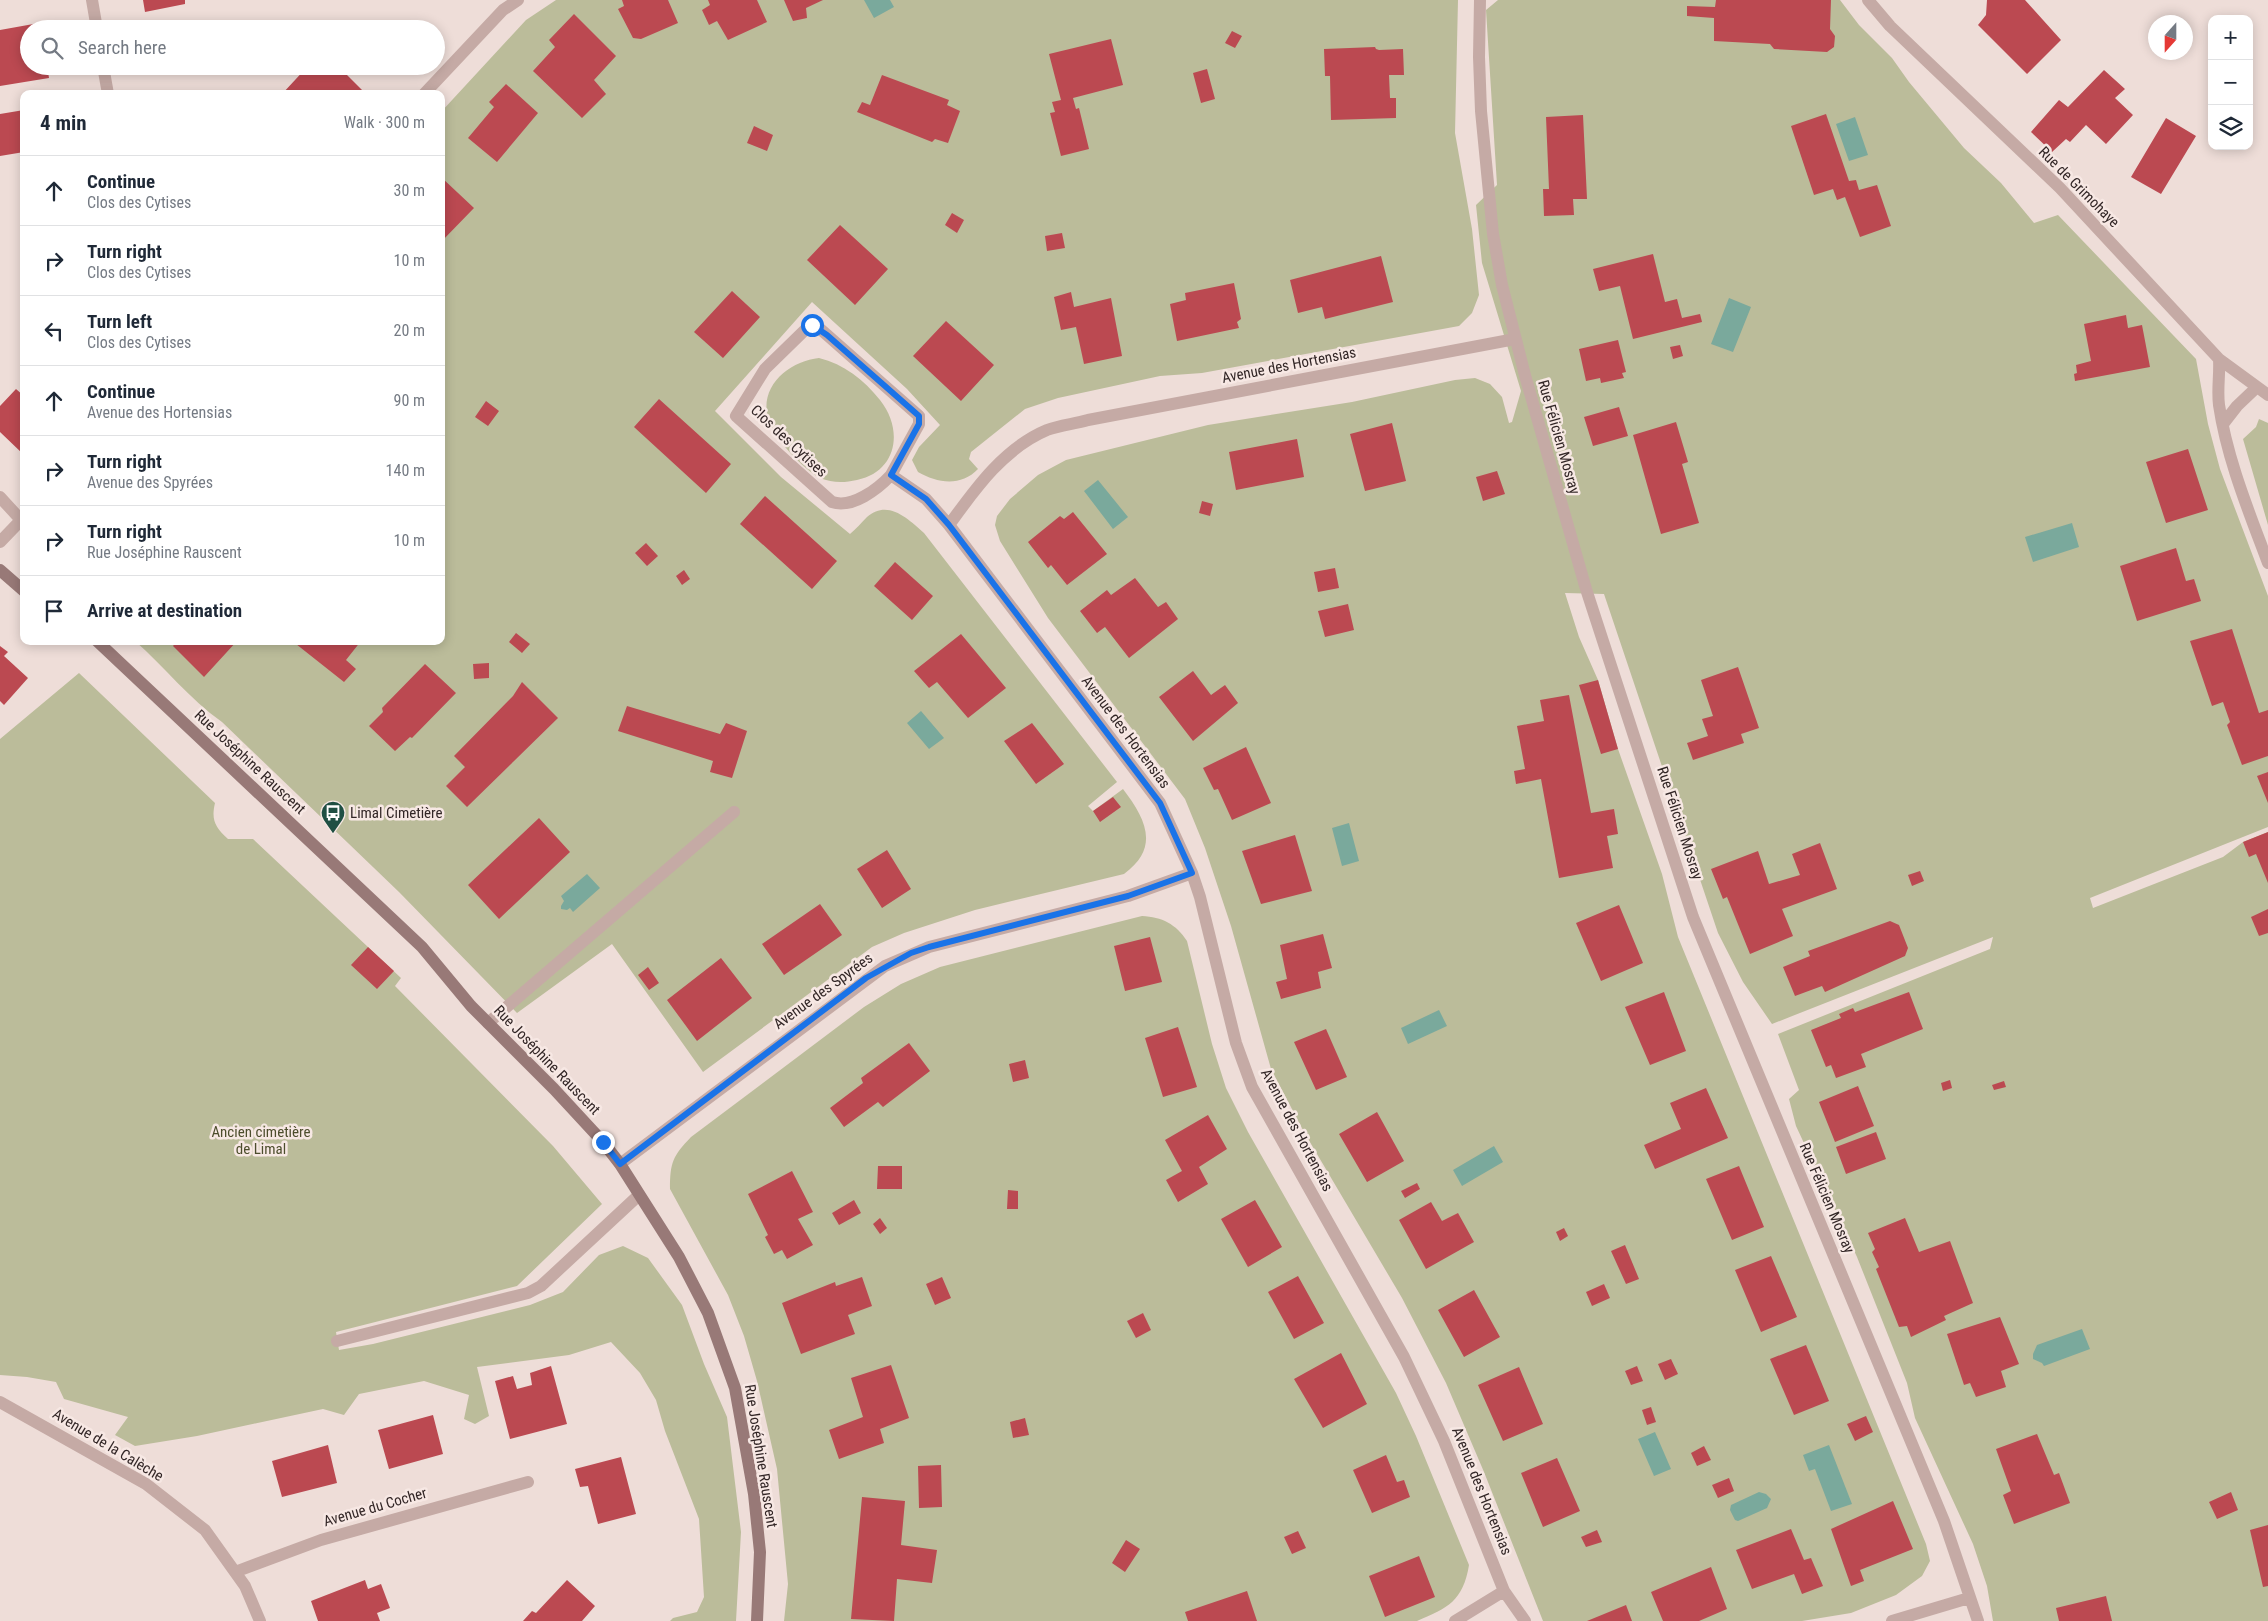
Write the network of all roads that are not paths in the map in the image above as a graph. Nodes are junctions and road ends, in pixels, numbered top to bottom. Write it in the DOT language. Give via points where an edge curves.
graph roads {
  1 [pos="92,0"];
  2 [pos="518,0"];
  3 [pos="1480,0"];
  4 [pos="1868,0"];
  5 [pos="95,20"];
  6 [pos="445,72"];
  7 [pos="105,75"];
  8 [pos="442,75"];
  9 [pos="107,90"];
  10 [pos="428,90"];
  11 [pos="1515,339"];
  12 [pos="2219,359"];
  13 [pos="2257,387"];
  14 [pos="2268,395"];
  15 [pos="2223,424"];
  16 [pos="891,475"];
  17 [pos="0,497"];
  18 [pos="20,516"];
  19 [pos="20,520"];
  20 [pos="949,525"];
  21 [pos="0,542"];
  22 [pos="2268,563"];
  23 [pos="0,570"];
  24 [pos="20,588"];
  25 [pos="102,645"];
  26 [pos="734,812"];
  27 [pos="1192,873"];
  28 [pos="488,1023"];
  29 [pos="620,1164"];
  30 [pos="639,1195"];
  31 [pos="337,1341"];
  32 [pos="0,1402"];
  33 [pos="528,1482"];
  34 [pos="235,1572"];
  35 [pos="1504,1591"];
  36 [pos="1968,1598"];
  37 [pos="260,1621"];
  38 [pos="757,1621"];
  39 [pos="1455,1621"];
  40 [pos="1525,1621"];
  41 [pos="1892,1621"];
  42 [pos="1978,1621"];
  1 -- 5 [label="street"];
  2 -- 6 [label="street" via="503,10"];
  3 -- 11 [label="street, Rue Félicien Mosray" via="1481,111 1491,210 1502,285"];
  4 -- 12 [label="street, Rue de Grimohaye" via="1890,26 2060,188"];
  7 -- 9 [label="street"];
  8 -- 10 [label="street"];
  11 -- 20 [label="street, Avenue des Hortensias" via="1047,430 997,465"];
  11 -- 36 [label="street, Rue Félicien Mosray" via="1586,588 1693,917 1946,1527"];
  12 -- 13 [label="street, Rue de Grimohaye"];
  12 -- 15 [label="street" via="2221,376 2218,388"];
  13 -- 14 [label="street, Rue de Grimohaye"];
  13 -- 15 [label="street"];
  15 -- 22 [label="street" via="2236,474"];
  16 -- 16 [label="street, Clos des Cytises" via="869,495 838,504 832,502 736,416 765,369 808,327 818,327 919,416 919,424"];
  16 -- 20 [label="street" via="926,499"];
  17 -- 18 [label="street"];
  19 -- 21 [label="street"];
  20 -- 27 [label="street, Avenue des Hortensias" via="1160,803"];
  23 -- 24 [label="street"];
  25 -- 28 [label="street, Rue Joséphine Rauscent" via="422,947"];
  26 -- 28 [label="street"];
  27 -- 29 [label="street, Avenue des Spyrées" via="1128,896 929,947 894,962 866,978"];
  27 -- 35 [label="street, Avenue des Hortensias" via="1236,1043 1252,1087 1404,1357 1444,1441"];
  28 -- 29 [label="street, Rue Joséphine Rauscent" via="554,1088"];
  29 -- 30 [label="street, Rue Joséphine Rauscent"];
  30 -- 31 [label="street" via="541,1286 528,1293"];
  30 -- 38 [label="street, Rue Joséphine Rauscent" via="679,1258 708,1313 735,1388 754,1494 760,1552"];
  32 -- 34 [label="street, Avenue de la Calèche" via="146,1484 205,1530"];
  33 -- 34 [label="street, Avenue du Cocher" via="321,1540"];
  34 -- 37 [label="street, Avenue de la Calèche" via="245,1586"];
  35 -- 39 [label="street"];
  35 -- 40 [label="street, Avenue des Hortensias"];
  36 -- 41 [label="street"];
  36 -- 42 [label="street, Rue Félicien Mosray"];
}
